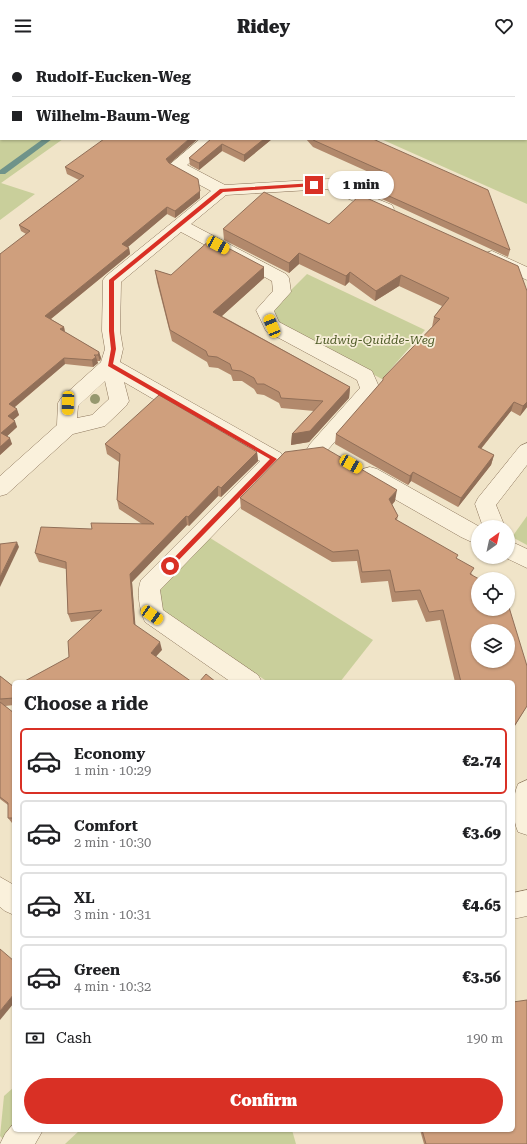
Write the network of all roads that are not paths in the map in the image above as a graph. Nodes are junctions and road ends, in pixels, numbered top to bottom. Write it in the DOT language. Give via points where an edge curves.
graph roads {
  1 [pos="209,140"];
  2 [pos="222,190"];
  3 [pos="400,216"];
  4 [pos="179,224"];
  5 [pos="478,251"];
  6 [pos="527,274"];
  7 [pos="110,365"];
  8 [pos="67,428"];
  9 [pos="305,451"];
  10 [pos="527,451"];
  11 [pos="274,459"];
  12 [pos="0,488"];
  13 [pos="491,520"];
  14 [pos="471,532"];
  15 [pos="515,553"];
  16 [pos="527,560"];
  17 [pos="247,680"];
  18 [pos="527,792"];
  19 [pos="527,823"];
  20 [pos="0,890"];
  21 [pos="12,900"];
  22 [pos="527,903"];
  23 [pos="515,906"];
  24 [pos="26,1132"];
  25 [pos="15,1144"];
  1 -- 2 [label="street" via="176,166"];
  2 -- 3 [label="street" via="329,184"];
  2 -- 4 [label="street"];
  4 -- 7 [label="street" via="112,280 114,349"];
  4 -- 9 [label="street" via="280,278 282,292 265,310 272,326 365,376 370,389"];
  5 -- 6 [label="street"];
  7 -- 8 [label="street" via="68,403"];
  7 -- 8 [label="street" via="119,401 98,421"];
  7 -- 11 [label="street"];
  8 -- 12 [label="street"];
  9 -- 11 [label="street" via="279,455"];
  9 -- 14 [label="street" via="325,449"];
  10 -- 13 [label="street" via="485,504"];
  11 -- 17 [label="street" via="149,587 152,615"];
  15 -- 16 [label="street"];
  18 -- 19 [label="street"];
  20 -- 21 [label="street"];
  22 -- 23 [label="street"];
  24 -- 25 [label="street"];
}
